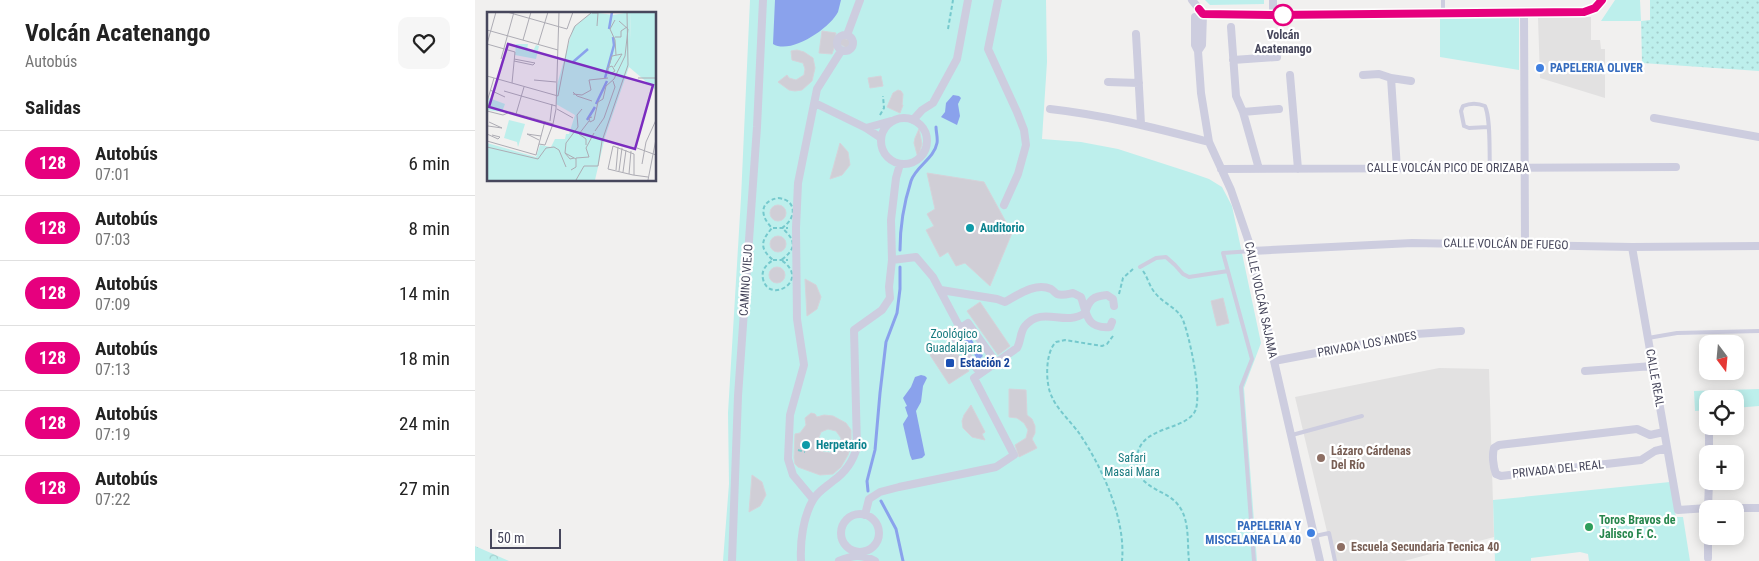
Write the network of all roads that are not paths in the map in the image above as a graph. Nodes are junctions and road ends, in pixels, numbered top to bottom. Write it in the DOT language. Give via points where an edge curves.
graph roads {
  1 [pos="763,0"];
  2 [pos="860,0"];
  3 [pos="968,0"];
  4 [pos="998,0"];
  5 [pos="1192,0"];
  6 [pos="1273,0"];
  7 [pos="1443,0"];
  8 [pos="1602,0"];
  9 [pos="1443,12"];
  10 [pos="1524,12"];
  11 [pos="1199,13"];
  12 [pos="1273,15"];
  13 [pos="1231,27"];
  14 [pos="1136,34"];
  15 [pos="847,36"];
  16 [pos="841,51"];
  17 [pos="1277,56"];
  18 [pos="1233,60"];
  19 [pos="1290,75"];
  20 [pos="1363,75"];
  21 [pos="1391,78"];
  22 [pos="1411,81"];
  23 [pos="1108,82"];
  24 [pos="1139,83"];
  25 [pos="815,102"];
  26 [pos="1050,109"];
  27 [pos="1279,109"];
  28 [pos="1243,112"];
  29 [pos="1655,118"];
  30 [pos="913,120"];
  31 [pos="892,121"];
  32 [pos="1141,124"];
  33 [pos="1488,127"];
  34 [pos="867,128"];
  35 [pos="881,138"];
  36 [pos="1759,138"];
  37 [pos="1209,142"];
  38 [pos="900,164"];
  39 [pos="1676,167"];
  40 [pos="1491,168"];
  41 [pos="1525,168"];
  42 [pos="1221,169"];
  43 [pos="1259,169"];
  44 [pos="1298,169"];
  45 [pos="1397,169"];
  46 [pos="1004,205"];
  47 [pos="1525,244"];
  48 [pos="1759,246"];
  49 [pos="1632,247"];
  50 [pos="1252,251"];
  51 [pos="892,260"];
  52 [pos="1140,267"];
  53 [pos="1228,271"];
  54 [pos="941,290"];
  55 [pos="1114,306"];
  56 [pos="1085,313"];
  57 [pos="1112,322"];
  58 [pos="961,328"];
  59 [pos="1461,331"];
  60 [pos="1759,331"];
  61 [pos="1648,338"];
  62 [pos="1274,361"];
  63 [pos="987,366"];
  64 [pos="1653,366"];
  65 [pos="1585,372"];
  66 [pos="1362,416"];
  67 [pos="1664,432"];
  68 [pos="1291,435"];
  69 [pos="1667,448"];
  70 [pos="813,499"];
  71 [pos="1744,508"];
  72 [pos="1759,508"];
  73 [pos="1699,509"];
  74 [pos="865,515"];
  75 [pos="1314,536"];
  76 [pos="1708,545"];
  77 [pos="859,554"];
  78 [pos="1708,558"];
  79 [pos="732,561"];
  80 [pos="801,561"];
  81 [pos="839,561"];
  82 [pos="875,561"];
  83 [pos="1254,561"];
  84 [pos="1320,561"];
  85 [pos="1335,561"];
  1 -- 79 [label="street, CAMINO VIEJO" via="738,396"];
  2 -- 15 [label="street"];
  3 -- 30 [label="street" via="957,59 933,103"];
  4 -- 46 [label="street" via="988,49 1017,112 1026,144 1018,174"];
  5 -- 11 [label="street"];
  6 -- 12 [label="street"];
  7 -- 9 [label="lane"];
  8 -- 10 [label="street" via="1595,8 1584,12"];
  9 -- 10 [label="street"];
  9 -- 12 [label="street"];
  10 -- 41 [label="street"];
  11 -- 12 [label="street"];
  11 -- 37 [label="street, CALLE VOLCÁN SAJAMA" via="1195,45"];
  13 -- 18 [label="street"];
  14 -- 24 [label="street"];
  15 -- 16 [label="street" via="837,39 836,44"];
  15 -- 16 [label="street" via="852,46"];
  16 -- 25 [label="street" via="817,89"];
  17 -- 18 [label="street"];
  18 -- 28 [label="street" via="1236,96"];
  19 -- 44 [label="street"];
  20 -- 21 [label="street" via="1379,74"];
  21 -- 22 [label="street"];
  21 -- 45 [label="street"];
  23 -- 24 [label="street"];
  24 -- 32 [label="street"];
  25 -- 34 [label="street"];
  25 -- 70 [label="street" via="798,182 797,319 804,365 790,415 787,450 793,475"];
  26 -- 32 [label="street"];
  27 -- 28 [label="street"];
  28 -- 43 [label="street"];
  29 -- 36 [label="street"];
  30 -- 31 [label="street"];
  30 -- 38 [label="street" via="924,130 927,144 915,162"];
  31 -- 34 [label="street"];
  31 -- 35 [label="street"];
  32 -- 37 [label="street"];
  33 -- 33 [label="lane" via="1485,106 1463,106 1464,126"];
  33 -- 40 [label="lane"];
  34 -- 35 [label="street"];
  35 -- 38 [label="street" via="887,158"];
  37 -- 42 [label="street, CALLE VOLCÁN SAJAMA"];
  38 -- 51 [label="street" via="891,220"];
  39 -- 41 [label="street, CALLE VOLCÁN PICO DE ORIZABA"];
  40 -- 41 [label="street, CALLE VOLCÁN PICO DE ORIZABA"];
  40 -- 45 [label="street, CALLE VOLCÁN PICO DE ORIZABA"];
  41 -- 47 [label="street"];
  42 -- 43 [label="street, CALLE VOLCÁN PICO DE ORIZABA"];
  42 -- 50 [label="street, CALLE VOLCÁN SAJAMA"];
  43 -- 44 [label="street, CALLE VOLCÁN PICO DE ORIZABA"];
  44 -- 45 [label="street, CALLE VOLCÁN PICO DE ORIZABA"];
  47 -- 49 [label="street, CALLE VOLCÁN DE FUEGO"];
  47 -- 50 [label="street, CALLE VOLCÁN DE FUEGO" via="1412,243"];
  48 -- 49 [label="street, CALLE VOLCÁN DE FUEGO"];
  49 -- 61 [label="street, CALLE REAL"];
  50 -- 53 [label="lane" via="1223,253"];
  50 -- 62 [label="street, CALLE VOLCÁN SAJAMA"];
  51 -- 54 [label="street" via="916,257"];
  51 -- 70 [label="street" via="890,298 882,310 854,330 857,447 853,460"];
  52 -- 53 [label="lane" via="1156,258 1166,257 1189,277"];
  53 -- 83 [label="lane" via="1252,359 1241,388"];
  54 -- 56 [label="street" via="1005,302 1019,292 1040,288 1051,289 1061,295 1073,292 1081,297"];
  54 -- 58 [label="street"];
  55 -- 56 [label="street" via="1113,299 1098,295 1088,304"];
  56 -- 57 [label="street" via="1089,321 1102,328 1110,327"];
  56 -- 63 [label="street" via="1073,319 1035,318 1023,330 1017,348"];
  58 -- 63 [label="street" via="968,323 993,358"];
  58 -- 63 [label="street" via="952,334 977,369"];
  59 -- 62 [label="street, PRIVADA LOS ANDES" via="1416,334"];
  60 -- 61 [label="lane" via="1677,333"];
  61 -- 64 [label="street, CALLE REAL"];
  62 -- 68 [label="street, CALLE VOLCÁN SAJAMA"];
  63 -- 74 [label="street" via="974,378 1014,455 997,466 880,492 869,499"];
  64 -- 65 [label="street"];
  64 -- 67 [label="street, CALLE REAL"];
  66 -- 68 [label="lane"];
  67 -- 69 [label="street, CALLE REAL"];
  67 -- 69 [label="street, PRIVADA DEL REAL" via="1650,435 1637,429 1499,445 1493,452 1495,470 1501,476 1641,460 1655,450"];
  68 -- 75 [label="street, CALLE VOLCÁN SAJAMA"];
  69 -- 73 [label="street, CALLE REAL" via="1678,510"];
  70 -- 80 [label="street" via="805,519"];
  71 -- 72 [label="street"];
  74 -- 77 [label="street" via="875,521 879,533 875,545"];
  74 -- 77 [label="street" via="847,519 841,530 847,548"];
  75 -- 84 [label="street, CALLE VOLCÁN SAJAMA"];
  75 -- 85 [label="lane" via="1329,533"];
  76 -- 78 [label="street"];
  77 -- 81 [label="street"];
  77 -- 82 [label="street"];
}
